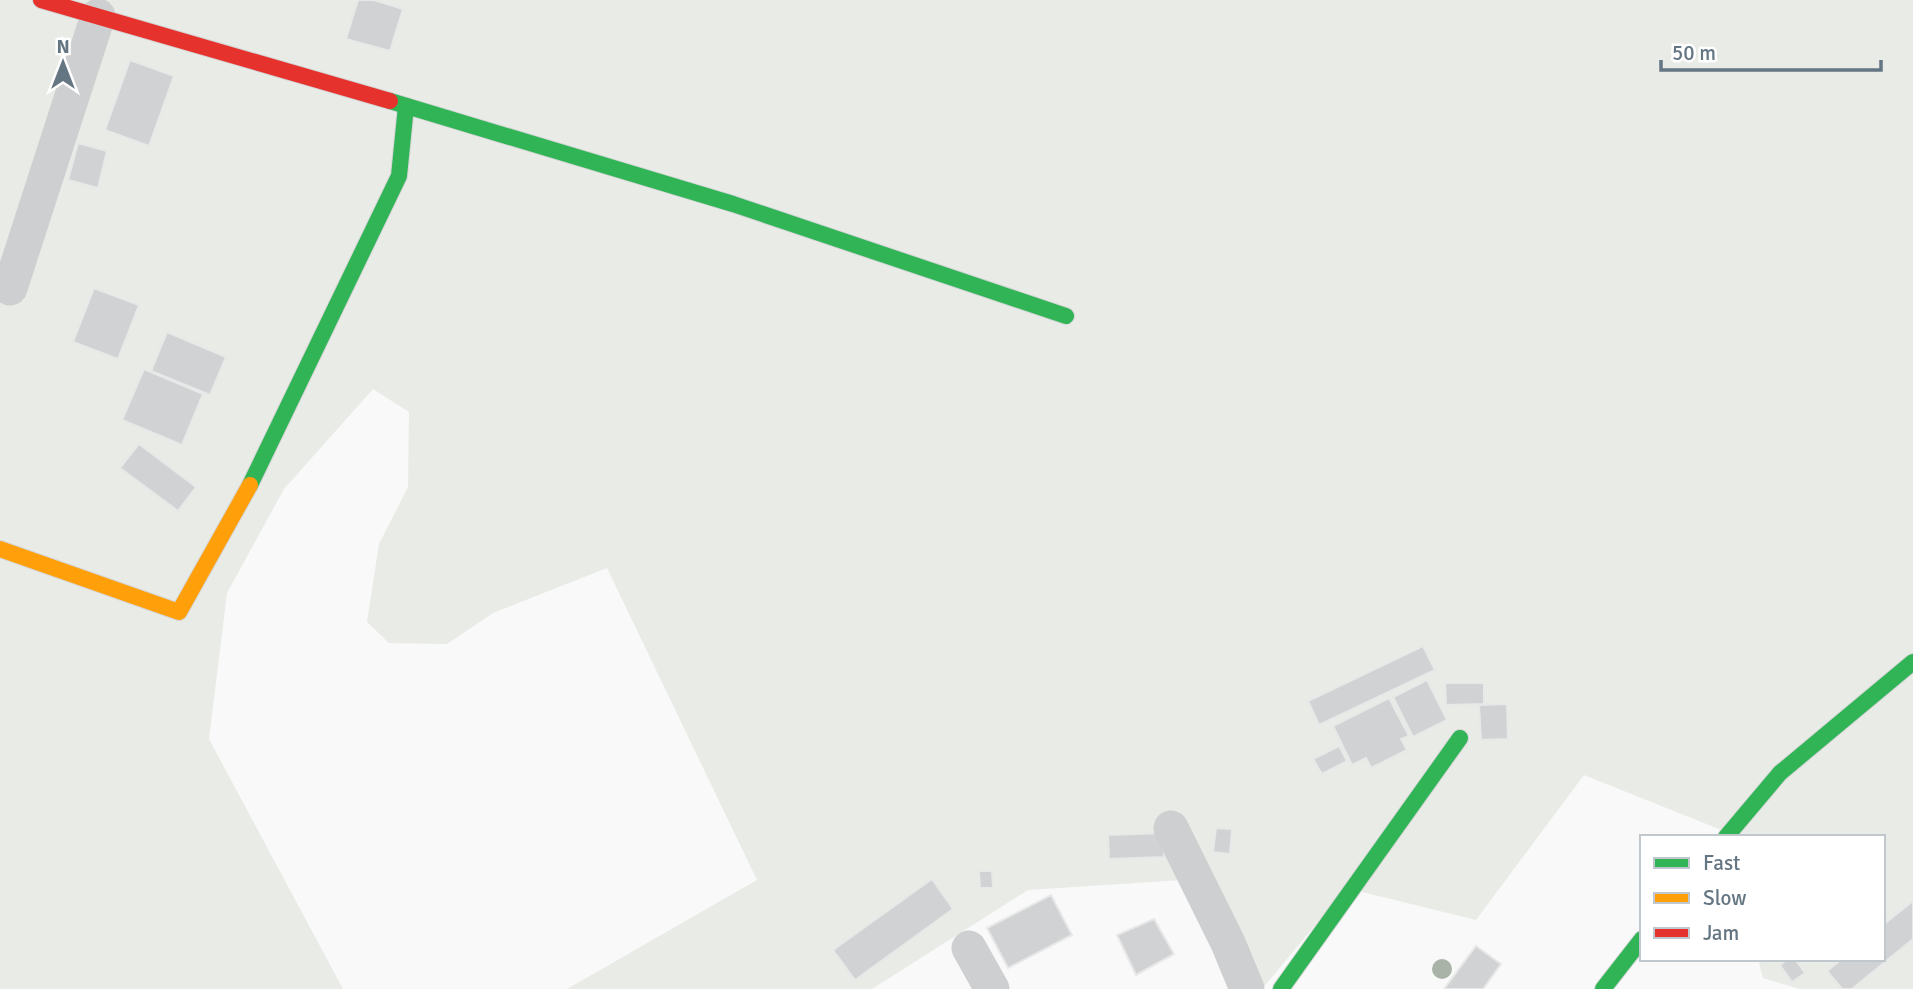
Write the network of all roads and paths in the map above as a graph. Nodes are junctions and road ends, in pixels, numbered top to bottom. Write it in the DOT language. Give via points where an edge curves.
graph roads {
  1 [pos="41,0"];
  2 [pos="98,16"];
  3 [pos="406,106"];
  4 [pos="10,288"];
  5 [pos="1066,316"];
  6 [pos="0,549"];
  7 [pos="1913,662"];
  8 [pos="1460,738"];
  9 [pos="1171,828"];
  10 [pos="1728,835"];
  11 [pos="1640,942"];
  12 [pos="969,948"];
  13 [pos="992,989"];
  14 [pos="1247,989"];
  15 [pos="1281,989"];
  16 [pos="1603,989"];
  1 -- 2 [label="street"];
  2 -- 3 [label="street"];
  2 -- 4 [label="street"];
  3 -- 5 [label="street" via="733,204"];
  3 -- 6 [label="street" via="399,176 237,512 179,612"];
  7 -- 10 [label="street" via="1780,773"];
  8 -- 15 [label="street"];
  9 -- 14 [label="street"];
  11 -- 16 [label="street"];
  12 -- 13 [label="street"];
}
